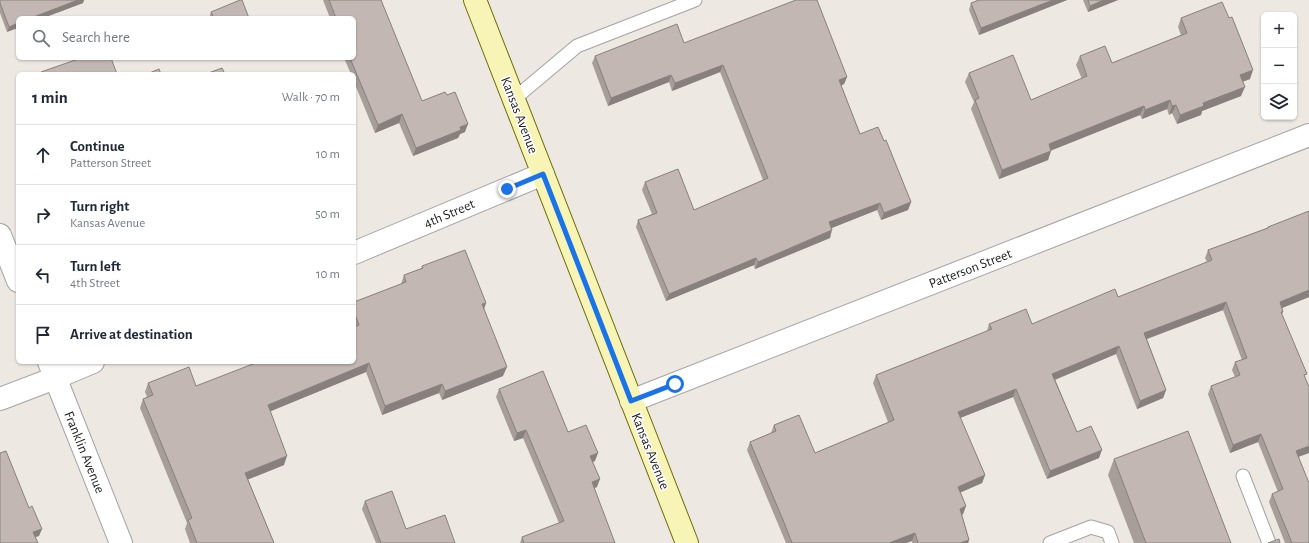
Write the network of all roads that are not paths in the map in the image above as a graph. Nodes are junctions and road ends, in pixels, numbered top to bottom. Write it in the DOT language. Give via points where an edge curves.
graph roads {
  1 [pos="475,0"];
  2 [pos="695,0"];
  3 [pos="514,99"];
  4 [pos="1309,135"];
  5 [pos="543,174"];
  6 [pos="0,235"];
  7 [pos="356,252"];
  8 [pos="16,276"];
  9 [pos="83,364"];
  10 [pos="52,370"];
  11 [pos="0,399"];
  12 [pos="631,401"];
  13 [pos="1243,476"];
  14 [pos="121,543"];
  15 [pos="687,543"];
  16 [pos="1050,543"];
  17 [pos="1112,543"];
  18 [pos="1269,543"];
  1 -- 3 [label="street, Kansas Avenue"];
  2 -- 3 [label="lane" via="577,46"];
  3 -- 5 [label="street, Kansas Avenue"];
  4 -- 12 [label="street, Patterson Street"];
  5 -- 7 [label="street, 4th Street"];
  5 -- 12 [label="street, Kansas Avenue"];
  6 -- 8 [label="street"];
  9 -- 10 [label="street"];
  10 -- 11 [label="street"];
  10 -- 14 [label="street, Franklin Avenue"];
  12 -- 15 [label="street, Kansas Avenue"];
  13 -- 18 [label="lane"];
  16 -- 17 [label="lane" via="1091,527 1108,532"];
}
